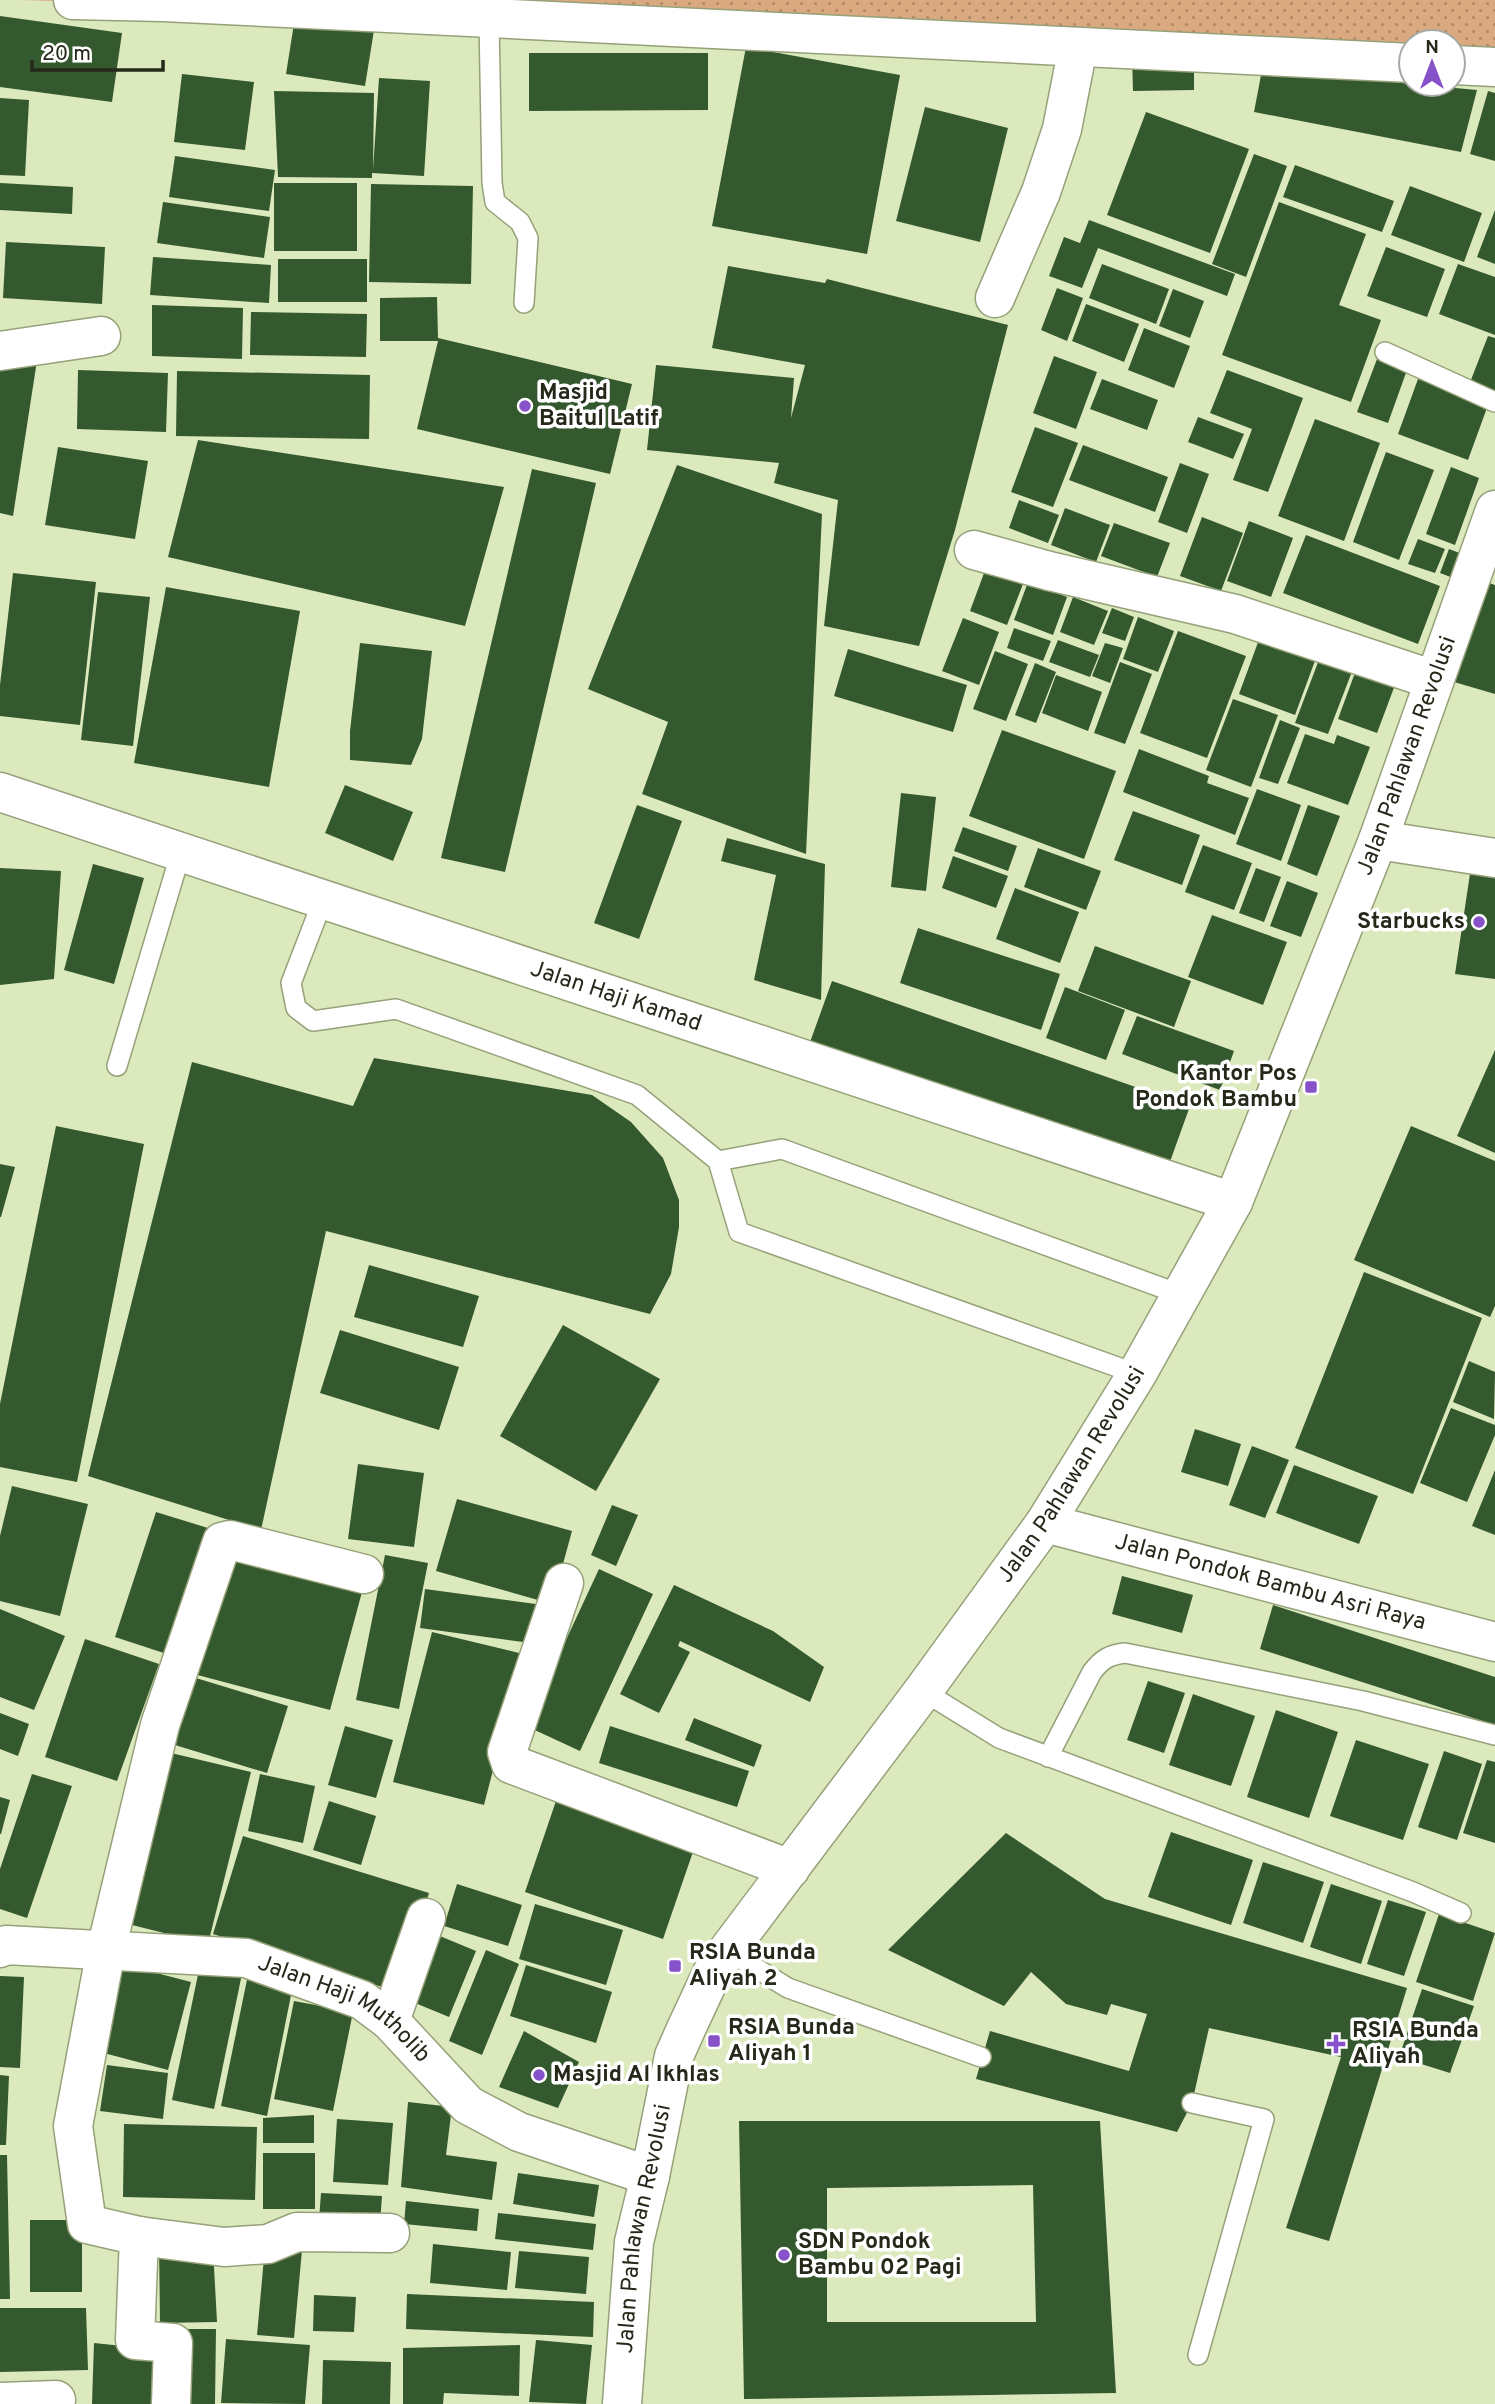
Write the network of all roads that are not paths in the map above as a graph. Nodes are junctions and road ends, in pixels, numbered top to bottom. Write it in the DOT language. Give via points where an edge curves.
graph roads {
  1 [pos="72,0"];
  2 [pos="489,20"];
  3 [pos="1078,47"];
  4 [pos="1397,62"];
  5 [pos="1467,66"];
  6 [pos="1495,67"];
  7 [pos="995,298"];
  8 [pos="524,303"];
  9 [pos="101,336"];
  10 [pos="0,351"];
  11 [pos="1385,352"];
  12 [pos="1495,402"];
  13 [pos="1495,510"];
  14 [pos="974,550"];
  15 [pos="1484,572"];
  16 [pos="1434,680"];
  17 [pos="0,792"];
  18 [pos="1378,840"];
  19 [pos="181,852"];
  20 [pos="1495,858"];
  21 [pos="323,900"];
  22 [pos="117,1066"];
  23 [pos="718,1161"];
  24 [pos="1233,1202"];
  25 [pos="1182,1295"];
  26 [pos="1137,1374"];
  27 [pos="1045,1523"];
  28 [pos="363,1574"];
  29 [pos="564,1583"];
  30 [pos="1495,1642"];
  31 [pos="923,1691"];
  32 [pos="1495,1735"];
  33 [pos="1048,1757"];
  34 [pos="790,1869"];
  35 [pos="1461,1913"];
  36 [pos="426,1918"];
  37 [pos="0,1948"];
  38 [pos="106,1950"];
  39 [pos="728,1951"];
  40 [pos="390,2021"];
  41 [pos="981,2057"];
  42 [pos="1192,2102"];
  43 [pos="650,2176"];
  44 [pos="390,2234"];
  45 [pos="139,2236"];
  46 [pos="1199,2355"];
  47 [pos="56,2400"];
  48 [pos="0,2402"];
  49 [pos="171,2404"];
  50 [pos="622,2404"];
  1 -- 2 [label="street"];
  2 -- 3 [label="street"];
  2 -- 8 [label="lane" via="492,183 495,202 520,222 528,238"];
  3 -- 4 [label="street"];
  3 -- 7 [label="street" via="1062,129"];
  5 -- 6 [label="street"];
  9 -- 10 [label="street"];
  11 -- 12 [label="lane"];
  13 -- 15 [label="street, Jalan Pahlawan Revolusi"];
  14 -- 16 [label="street" via="1235,614"];
  15 -- 16 [label="street, Jalan Pahlawan Revolusi"];
  16 -- 18 [label="street, Jalan Pahlawan Revolusi"];
  17 -- 19 [label="street, Jalan Haji Kamad"];
  18 -- 20 [label="street"];
  18 -- 24 [label="street, Jalan Pahlawan Revolusi"];
  19 -- 21 [label="street, Jalan Haji Kamad"];
  19 -- 22 [label="lane"];
  21 -- 23 [label="lane" via="291,983 296,1008 313,1021 396,1009 637,1095"];
  21 -- 24 [label="street, Jalan Haji Kamad"];
  23 -- 25 [label="lane" via="782,1149"];
  23 -- 26 [label="lane" via="739,1232"];
  24 -- 25 [label="street, Jalan Pahlawan Revolusi"];
  25 -- 26 [label="street, Jalan Pahlawan Revolusi"];
  26 -- 27 [label="street, Jalan Pahlawan Revolusi"];
  27 -- 30 [label="street, Jalan Pondok Bambu Asri Raya"];
  27 -- 31 [label="street, Jalan Pahlawan Revolusi"];
  28 -- 38 [label="street" via="230,1540 222,1542 160,1725"];
  29 -- 34 [label="street" via="507,1752 511,1764"];
  31 -- 33 [label="lane" via="999,1738"];
  31 -- 34 [label="street, Jalan Pahlawan Revolusi"];
  32 -- 33 [label="lane" via="1363,1701 1125,1653 1110,1654 1092,1672"];
  33 -- 35 [label="lane"];
  34 -- 39 [label="street, Jalan Pahlawan Revolusi"];
  36 -- 40 [label="street"];
  37 -- 38 [label="street, Jalan Haji Mutholib"];
  38 -- 40 [label="street, Jalan Haji Mutholib" via="246,1958 362,2000"];
  38 -- 45 [label="street" via="73,2126 87,2224"];
  39 -- 41 [label="lane" via="788,1988"];
  39 -- 43 [label="street, Jalan Pahlawan Revolusi" via="714,1969 674,2056"];
  40 -- 43 [label="street, Jalan Haji Mutholib" via="468,2105 519,2132"];
  42 -- 46 [label="lane" via="1264,2119"];
  43 -- 50 [label="street, Jalan Pahlawan Revolusi" via="634,2242"];
  44 -- 45 [label="street" via="297,2232 268,2244 224,2247"];
  45 -- 49 [label="street" via="135,2340 173,2343"];
  47 -- 48 [label="street"];
}
